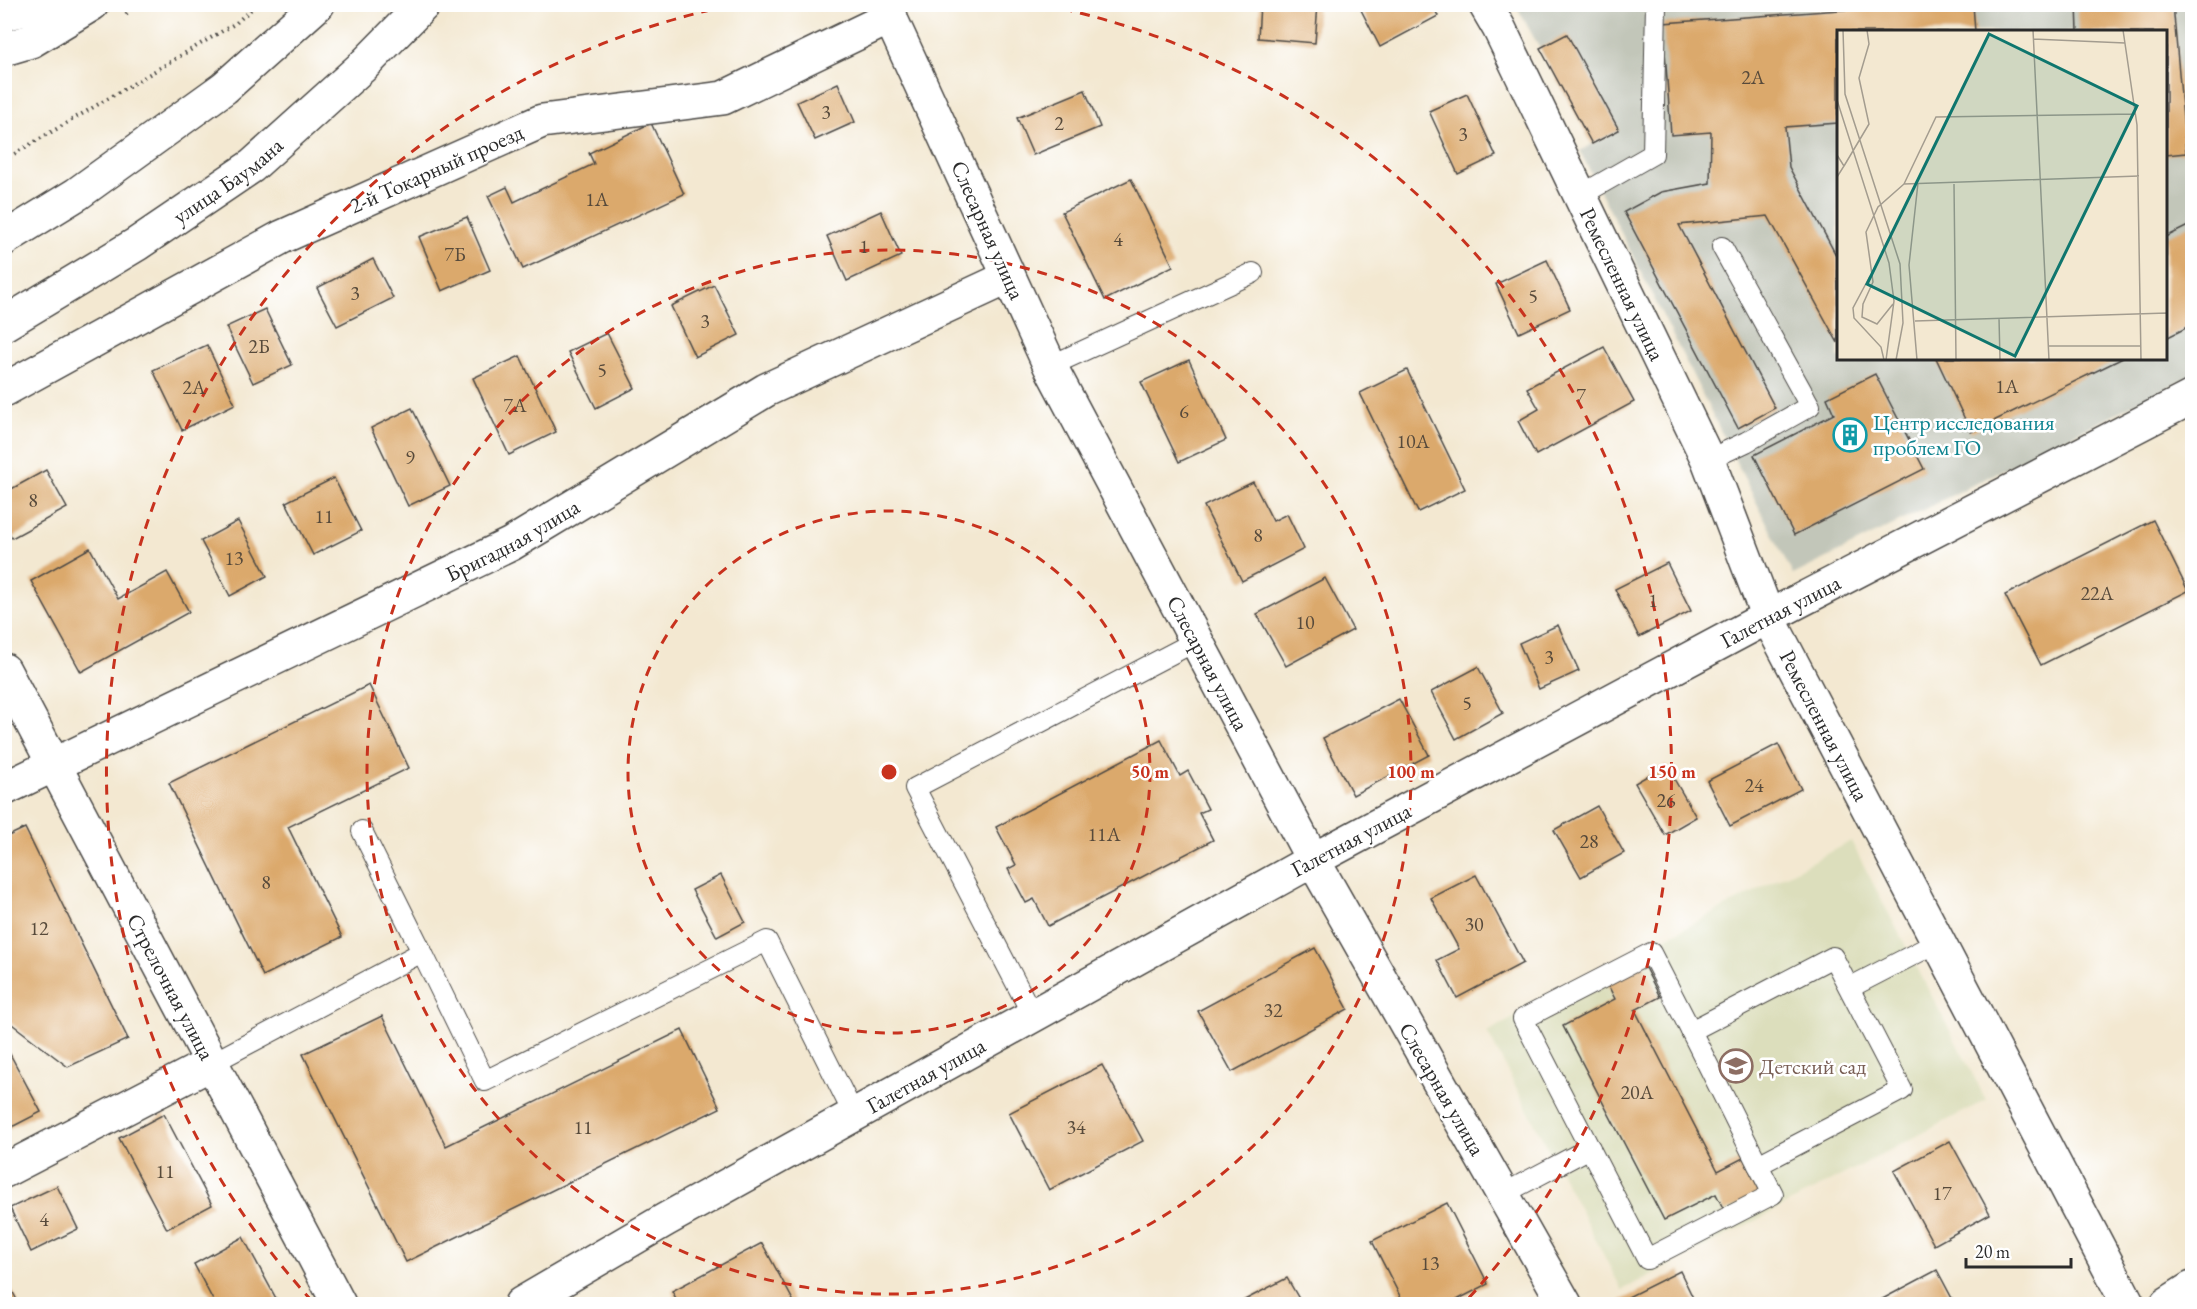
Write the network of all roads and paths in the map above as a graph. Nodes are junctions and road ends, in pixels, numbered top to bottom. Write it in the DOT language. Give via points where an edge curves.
graph roads {
  1 [pos="48,4"];
  2 [pos="93,4"];
  3 [pos="257,4"];
  4 [pos="424,4"];
  5 [pos="1485,4"];
  6 [pos="1656,4"];
  7 [pos="312,10"];
  8 [pos="888,10"];
  9 [pos="4,14"];
  10 [pos="4,49"];
  11 [pos="4,160"];
  12 [pos="1581,195"];
  13 [pos="4,240"];
  14 [pos="1722,247"];
  15 [pos="1253,273"];
  16 [pos="1009,277"];
  17 [pos="4,324"];
  18 [pos="1050,366"];
  19 [pos="4,390"];
  20 [pos="2193,397"];
  21 [pos="1708,460"];
  22 [pos="1768,616"];
  23 [pos="1196,641"];
  24 [pos="4,670"];
  25 [pos="54,765"];
  26 [pos="4,789"];
  27 [pos="362,831"];
  28 [pos="1313,860"];
  29 [pos="1938,942"];
  30 [pos="422,952"];
  31 [pos="1849,988"];
  32 [pos="1033,1016"];
  33 [pos="1691,1030"];
  34 [pos="212,1063"];
  35 [pos="855,1115"];
  36 [pos="1590,1148"];
  37 [pos="1758,1165"];
  38 [pos="4,1171"];
  39 [pos="1503,1194"];
  40 [pos="339,1305"];
  41 [pos="521,1305"];
  42 [pos="1565,1305"];
  43 [pos="2128,1305"];
  1 -- 9 [label="street"];
  2 -- 10 [label="street" via="31,41"];
  3 -- 11 [label="path" via="236,22"];
  4 -- 17 [label="street, улица Баумана" via="363,66 252,166 137,244"];
  5 -- 12 [label="street, Ремесленная улица"];
  6 -- 12 [label="lane" via="1653,154"];
  7 -- 13 [label="street" via="224,88 77,194"];
  8 -- 16 [label="street, Слесарная улица"];
  8 -- 19 [label="street, 2-й Токарный проезд" via="723,98 542,120 282,237"];
  12 -- 21 [label="street, Ремесленная улица"];
  14 -- 21 [label="lane" via="1810,406"];
  15 -- 18 [label="lane"];
  16 -- 18 [label="street, Слесарная улица"];
  16 -- 25 [label="street, Бригадная улица" via="766,390 511,544"];
  18 -- 23 [label="street, Слесарная улица"];
  20 -- 22 [label="street, Галетная улица"];
  21 -- 22 [label="street, Ремесленная улица"];
  22 -- 28 [label="street, Галетная улица"];
  22 -- 29 [label="street, Ремесленная улица"];
  23 -- 28 [label="street, Слесарная улица"];
  23 -- 32 [label="lane" via="915,788"];
  24 -- 25 [label="street, Стрелочная улица"];
  25 -- 26 [label="street, Бригадная улица"];
  25 -- 34 [label="street, Стрелочная улица"];
  27 -- 30 [label="lane"];
  28 -- 32 [label="street, Галетная улица"];
  28 -- 39 [label="street, Слесарная улица"];
  29 -- 31 [label="lane"];
  29 -- 43 [label="street, Ремесленная улица"];
  30 -- 34 [label="lane"];
  30 -- 35 [label="lane" via="485,1081 767,941"];
  31 -- 33 [label="lane" via="1833,957"];
  31 -- 37 [label="lane" via="1902,1090"];
  32 -- 35 [label="street, Галетная улица"];
  33 -- 36 [label="lane" via="1651,952 1523,1019"];
  33 -- 37 [label="lane"];
  34 -- 38 [label="street"];
  34 -- 40 [label="street, Стрелочная улица"];
  35 -- 41 [label="street, Галетная улица"];
  36 -- 37 [label="lane" via="1647,1258 1773,1194"];
  36 -- 39 [label="lane"];
  39 -- 42 [label="street, Слесарная улица"];
}
